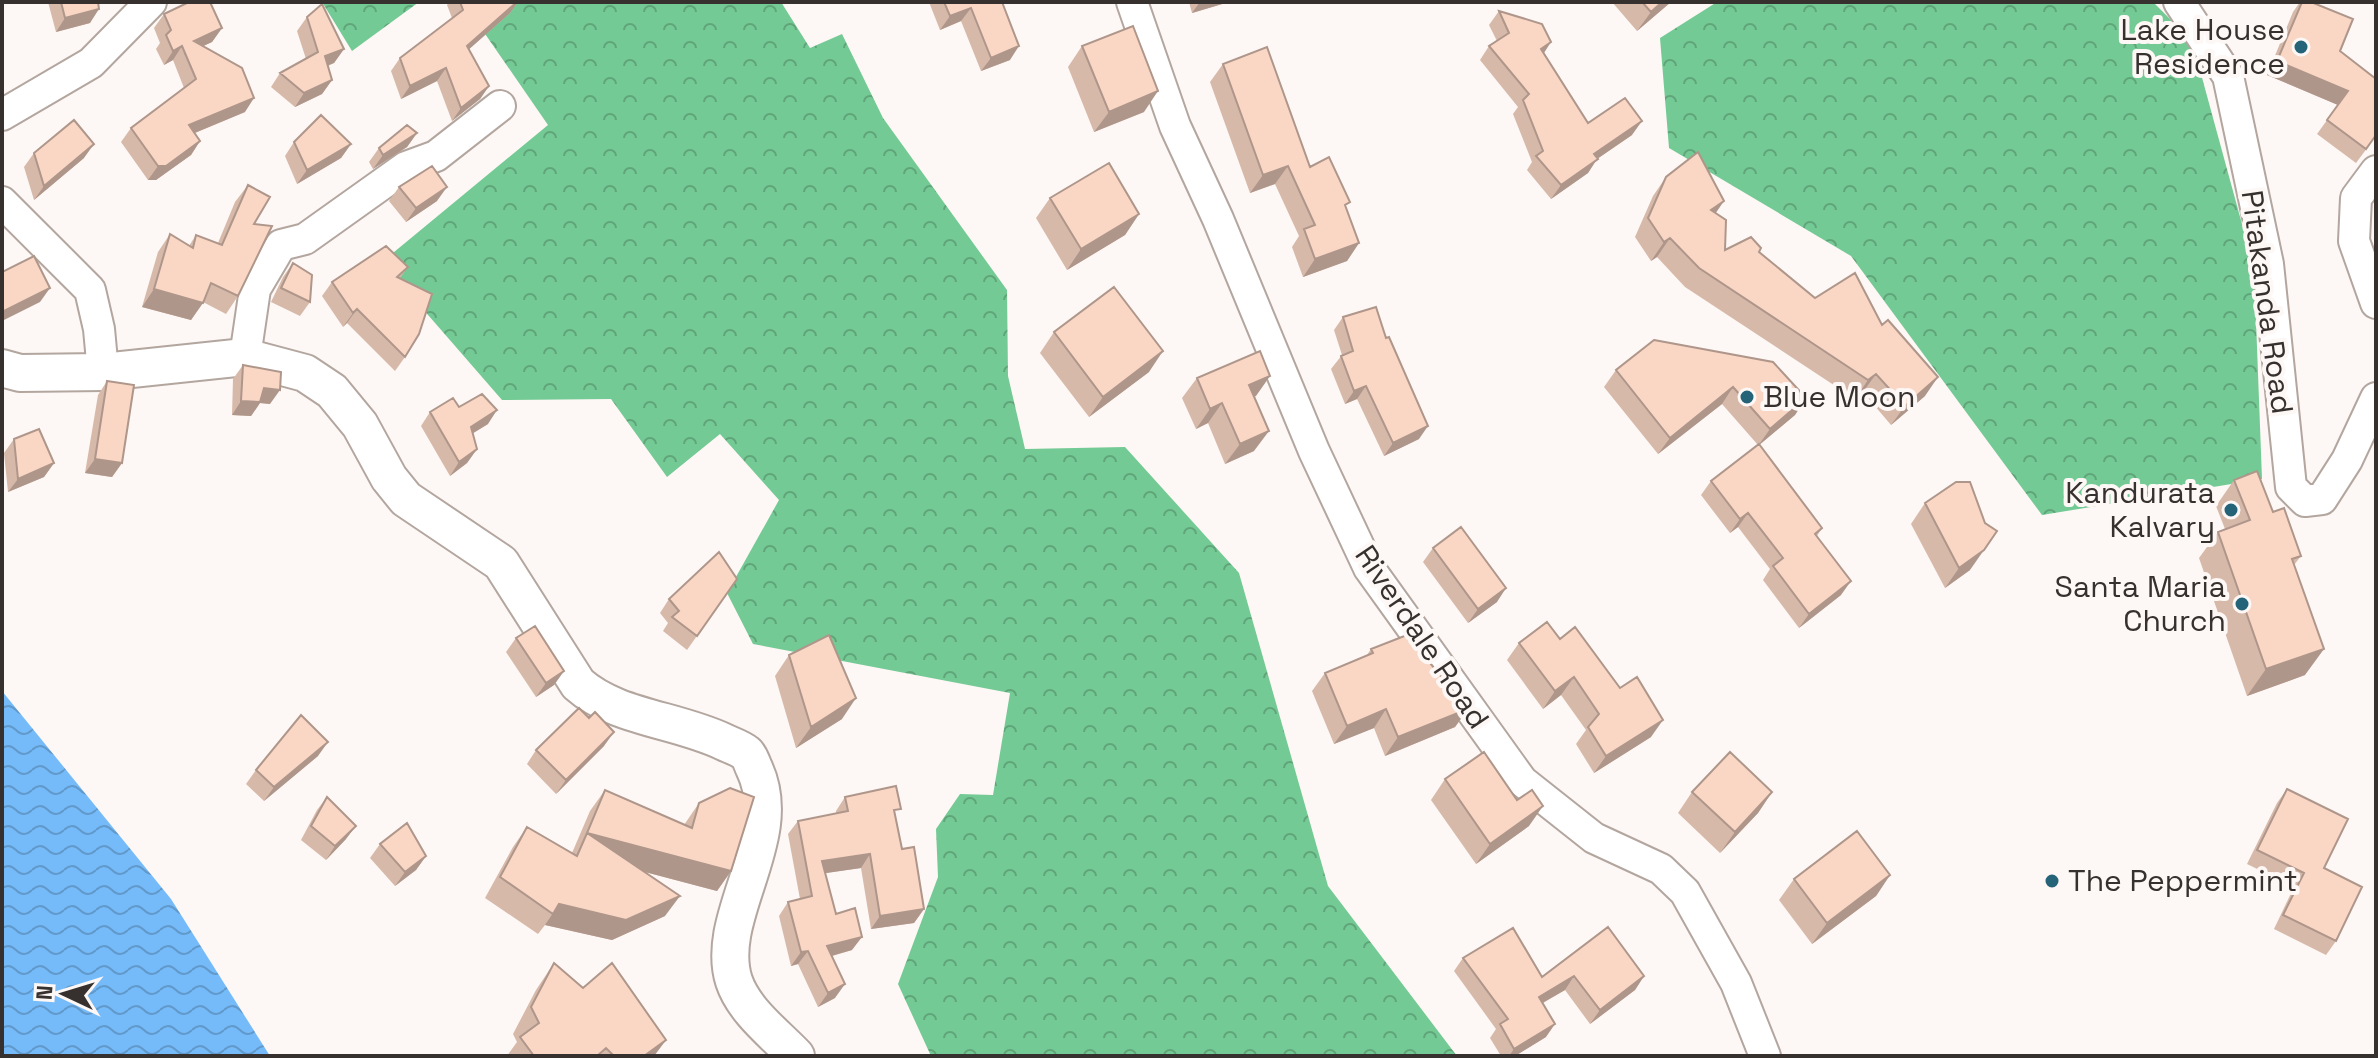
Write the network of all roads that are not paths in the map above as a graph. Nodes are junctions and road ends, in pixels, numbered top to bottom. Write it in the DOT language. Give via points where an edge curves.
graph roads {
  1 [pos="151,2"];
  2 [pos="1132,2"];
  3 [pos="2179,2"];
  4 [pos="500,106"];
  5 [pos="2,115"];
  6 [pos="2376,171"];
  7 [pos="2,202"];
  8 [pos="2376,303"];
  9 [pos="245,357"];
  10 [pos="2,368"];
  11 [pos="103,372"];
  12 [pos="2376,398"];
  13 [pos="796,1056"];
  14 [pos="1765,1056"];
  1 -- 5 [label="street" via="91,63"];
  2 -- 14 [label="street, Riverdale Road" via="1175,126 1369,568 1522,781 1594,838 1661,869 1685,892 1736,983"];
  3 -- 12 [label="street, Pitakanda Road" via="2228,76 2268,264 2291,487 2305,501 2322,499"];
  4 -- 9 [label="street" via="436,156 406,167 305,239 281,245 255,289"];
  6 -- 8 [label="street" via="2356,198 2354,241"];
  7 -- 11 [label="street" via="90,290"];
  9 -- 11 [label="street"];
  9 -- 13 [label="street" via="305,373 332,391 406,499 501,563 578,684 594,698 692,727 747,753 766,811 731,948 733,978 742,1000"];
  10 -- 11 [label="street" via="20,373"];
}
